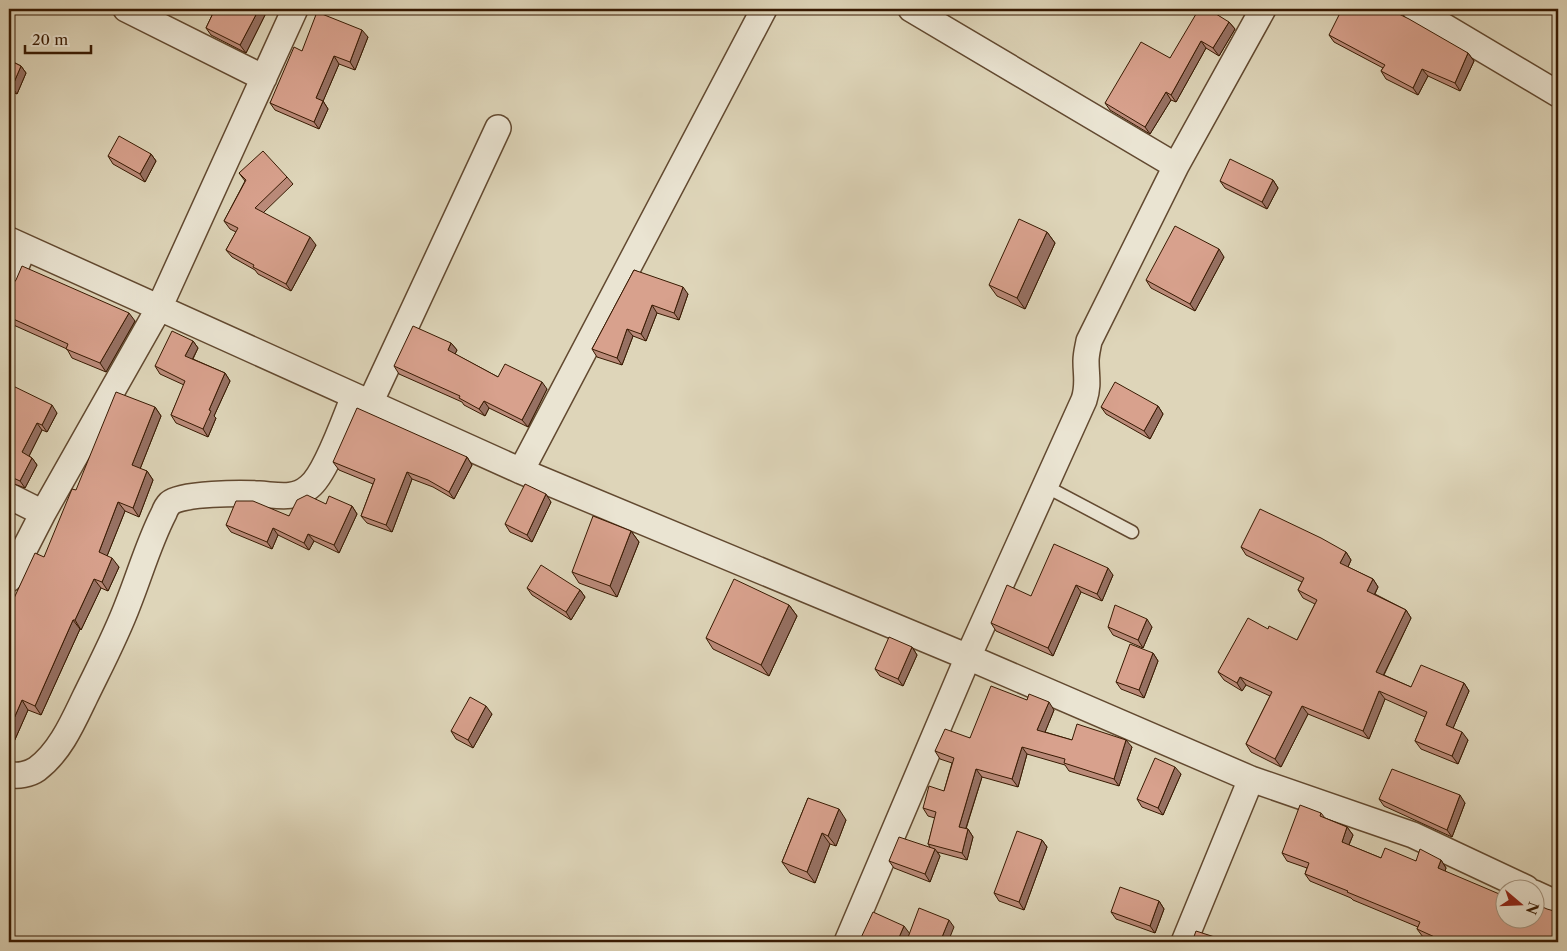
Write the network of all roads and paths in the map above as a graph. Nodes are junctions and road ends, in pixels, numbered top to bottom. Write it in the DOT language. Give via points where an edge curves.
graph roads {
  1 [pos="126,9"];
  2 [pos="295,9"];
  3 [pos="764,9"];
  4 [pos="911,9"];
  5 [pos="1263,9"];
  6 [pos="1415,9"];
  7 [pos="264,78"];
  8 [pos="1558,94"];
  9 [pos="498,128"];
  10 [pos="1176,166"];
  11 [pos="16,243"];
  12 [pos="9,283"];
  13 [pos="159,308"];
  14 [pos="362,400"];
  15 [pos="521,471"];
  16 [pos="1045,486"];
  17 [pos="9,496"];
  18 [pos="43,513"];
  19 [pos="1132,532"];
  20 [pos="9,579"];
  21 [pos="968,657"];
  22 [pos="9,774"];
  23 [pos="1251,779"];
  24 [pos="1505,878"];
  25 [pos="1544,897"];
  26 [pos="1558,904"];
  27 [pos="847,942"];
  28 [pos="1184,942"];
  1 -- 7 [label="street"];
  2 -- 7 [label="street"];
  3 -- 15 [label="street"];
  4 -- 10 [label="street"];
  5 -- 10 [label="street"];
  6 -- 8 [label="street"];
  7 -- 13 [label="street"];
  9 -- 14 [label="street"];
  10 -- 16 [label="street" via="1090,341 1086,360 1088,390"];
  11 -- 12 [label="street"];
  11 -- 13 [label="street"];
  13 -- 14 [label="street"];
  13 -- 18 [label="street"];
  14 -- 15 [label="street"];
  14 -- 22 [label="street" via="322,470 311,486 298,495 209,495 182,497 170,503 142,564 128,605 73,722 52,755 36,770"];
  15 -- 21 [label="street"];
  16 -- 19 [label="lane"];
  16 -- 21 [label="street"];
  17 -- 18 [label="street"];
  18 -- 20 [label="street"];
  21 -- 23 [label="street"];
  21 -- 27 [label="street"];
  23 -- 24 [label="street" via="1413,835"];
  23 -- 28 [label="street"];
  25 -- 26 [label="street"];
}
